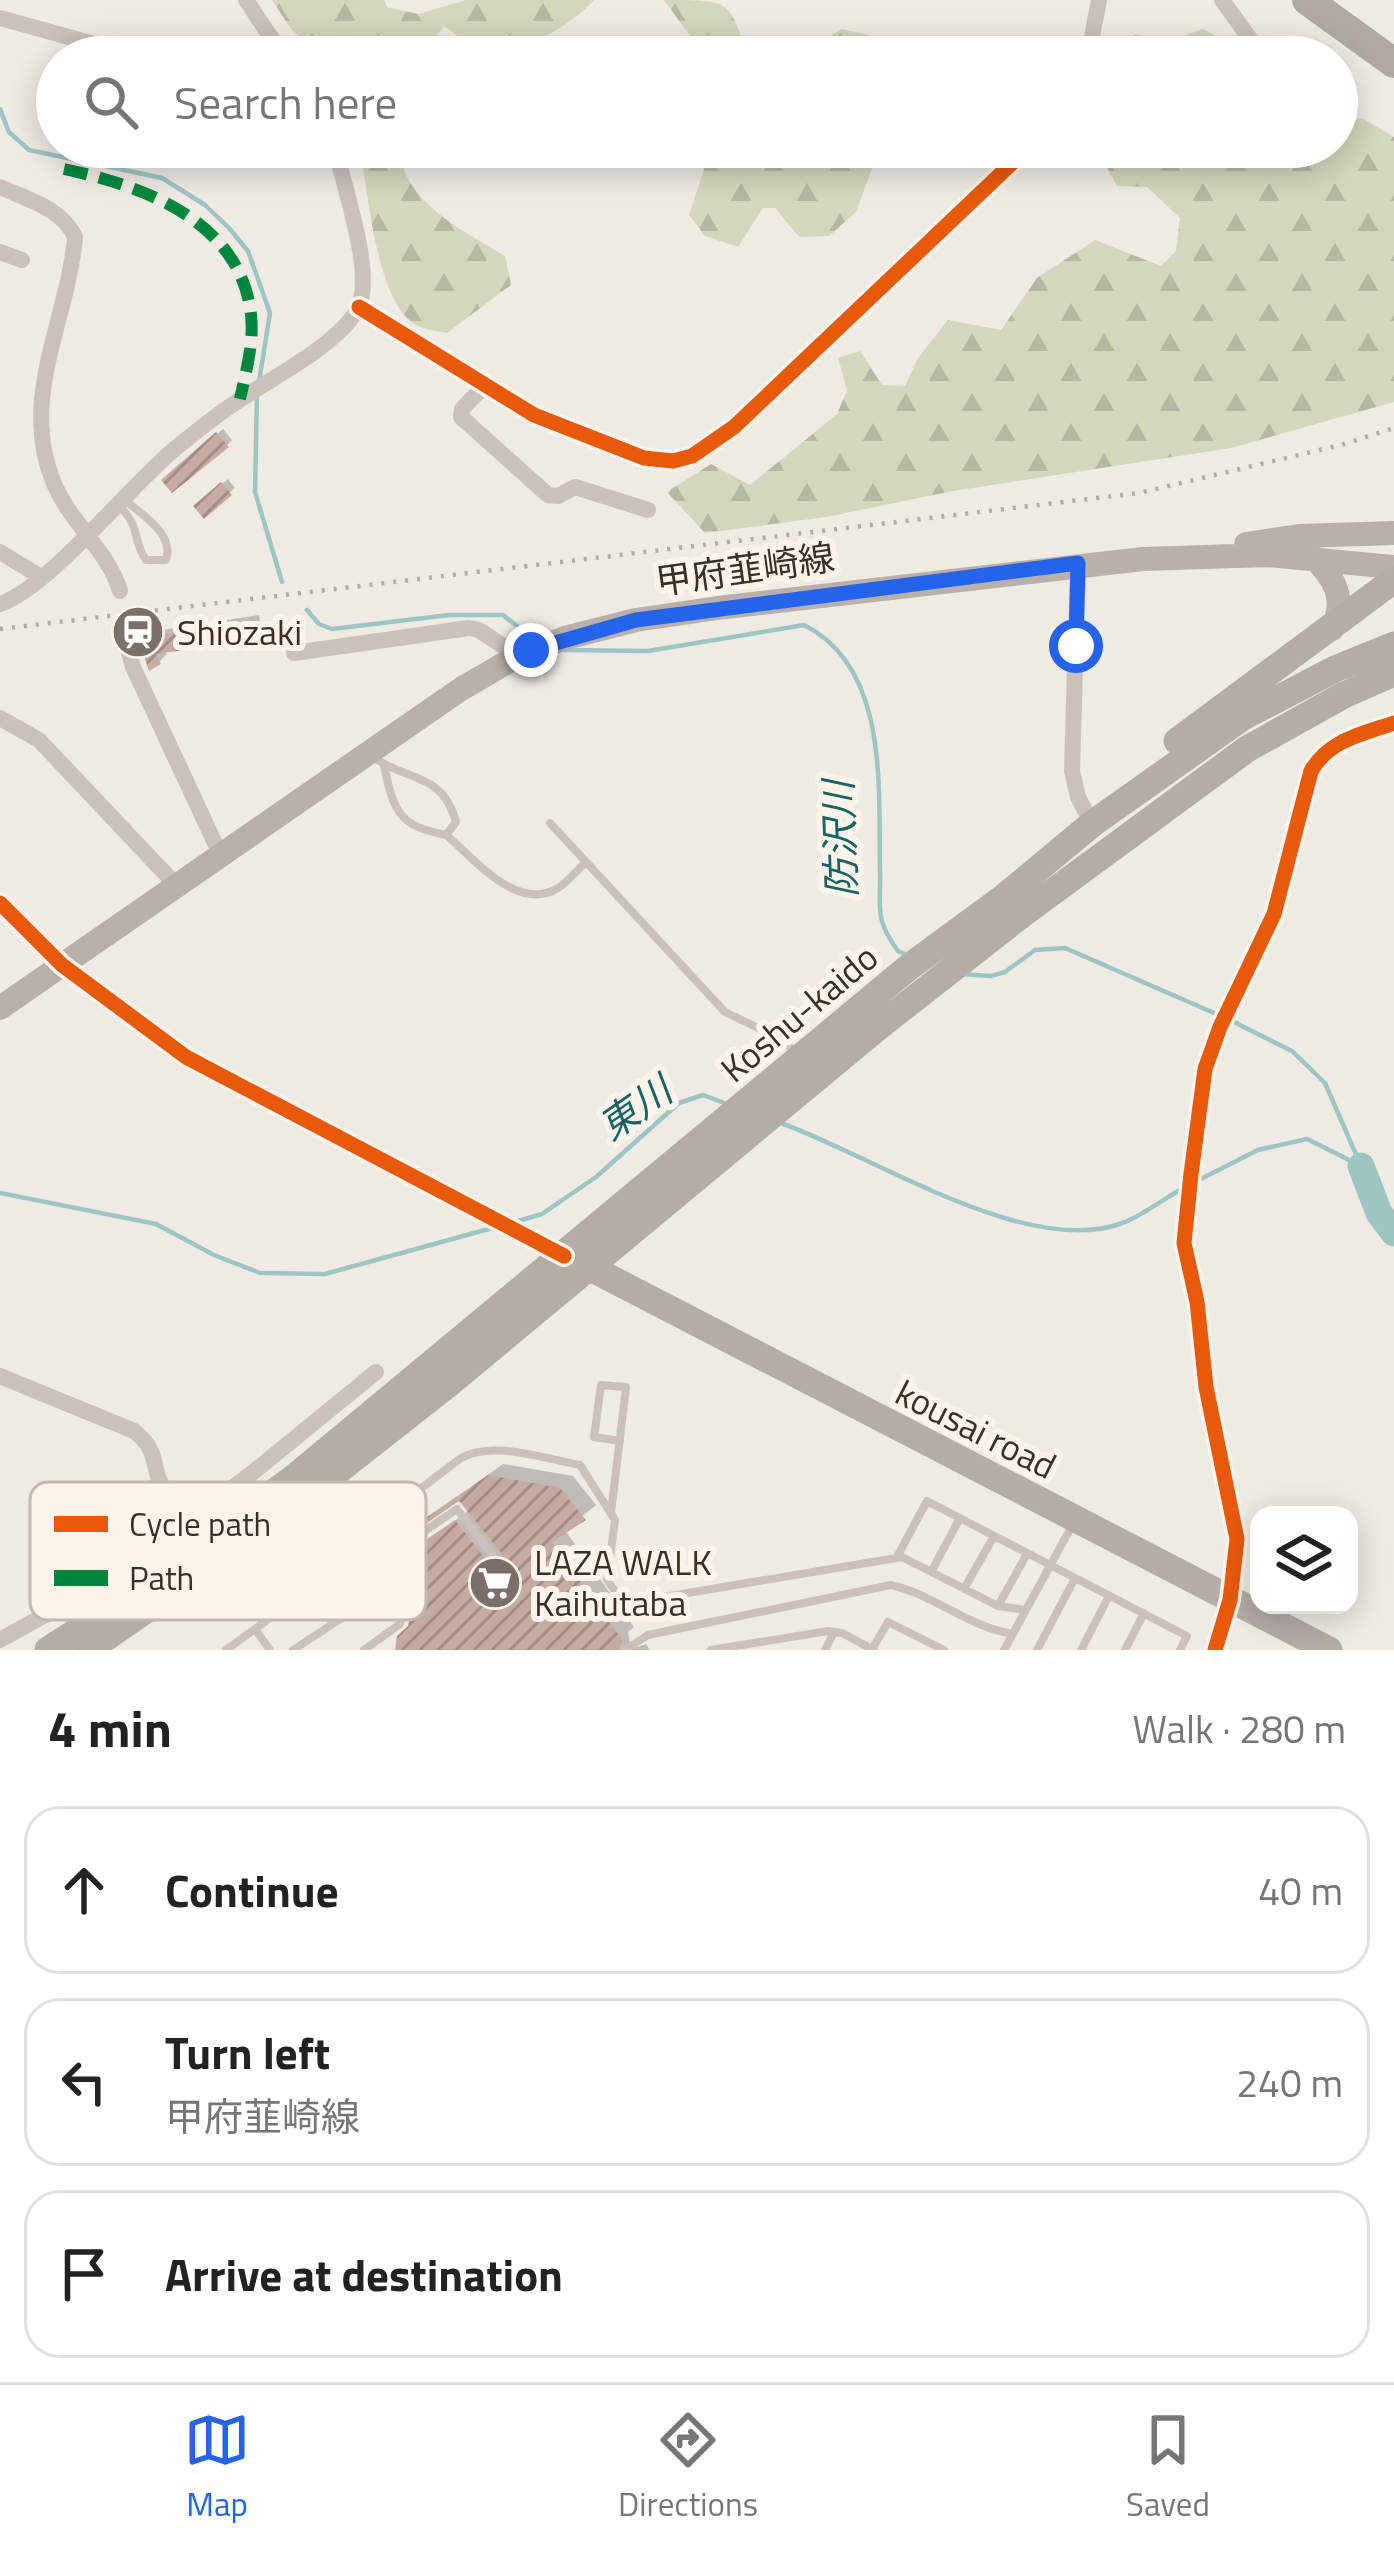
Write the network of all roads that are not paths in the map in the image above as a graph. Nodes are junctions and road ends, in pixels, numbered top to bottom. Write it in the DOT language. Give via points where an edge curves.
graph roads {
  1 [pos="246,0"];
  2 [pos="1099,0"];
  3 [pos="1222,0"];
  4 [pos="1307,0"];
  5 [pos="1317,0"];
  6 [pos="0,18"];
  7 [pos="1348,29"];
  8 [pos="65,36"];
  9 [pos="270,36"];
  10 [pos="1092,36"];
  11 [pos="1248,36"];
  12 [pos="1357,36"];
  13 [pos="1358,36"];
  14 [pos="1394,63"];
  15 [pos="340,168"];
  16 [pos="1008,168"];
  17 [pos="0,187"];
  18 [pos="0,252"];
  19 [pos="22,260"];
  20 [pos="359,307"];
  21 [pos="485,385"];
  22 [pos="119,500"];
  23 [pos="647,510"];
  24 [pos="1394,532"];
  25 [pos="86,535"];
  26 [pos="0,552"];
  27 [pos="1313,557"];
  28 [pos="1143,559"];
  29 [pos="1078,563"];
  30 [pos="1394,567"];
  31 [pos="41,577"];
  32 [pos="1394,580"];
  33 [pos="120,591"];
  34 [pos="0,604"];
  35 [pos="1332,629"];
  36 [pos="125,638"];
  37 [pos="1394,645"];
  38 [pos="294,653"];
  39 [pos="525,653"];
  40 [pos="1394,673"];
  41 [pos="1394,693"];
  42 [pos="0,718"];
  43 [pos="1394,723"];
  44 [pos="376,759"];
  45 [pos="550,823"];
  46 [pos="1092,824"];
  47 [pos="446,835"];
  48 [pos="220,854"];
  49 [pos="586,862"];
  50 [pos="176,885"];
  51 [pos="1047,896"];
  52 [pos="0,903"];
  53 [pos="62,965"];
  54 [pos="0,1008"];
  55 [pos="809,1071"];
  56 [pos="564,1256"];
  57 [pos="592,1268"];
  58 [pos="376,1372"];
  59 [pos="0,1376"];
  60 [pos="620,1441"];
  61 [pos="161,1482"];
  62 [pos="239,1482"];
  63 [pos="284,1482"];
  64 [pos="323,1482"];
  65 [pos="426,1486"];
  66 [pos="610,1513"];
  67 [pos="960,1518"];
  68 [pos="1075,1521"];
  69 [pos="426,1530"];
  70 [pos="994,1537"];
  71 [pos="1027,1553"];
  72 [pos="896,1558"];
  73 [pos="496,1559"];
  74 [pos="1051,1565"];
  75 [pos="931,1572"];
  76 [pos="1075,1578"];
  77 [pos="964,1589"];
  78 [pos="1109,1596"];
  79 [pos="1231,1600"];
  80 [pos="998,1606"];
  81 [pos="1026,1610"];
  82 [pos="1144,1613"];
  83 [pos="42,1620"];
  84 [pos="95,1620"];
  85 [pos="131,1620"];
  86 [pos="158,1620"];
  87 [pos="267,1620"];
  88 [pos="335,1620"];
  89 [pos="401,1620"];
  90 [pos="332,1622"];
  91 [pos="255,1629"];
  92 [pos="834,1632"];
  93 [pos="1013,1634"];
  94 [pos="6,1642"];
  95 [pos="1128,1649"];
  96 [pos="48,1650"];
  97 [pos="88,1650"];
  98 [pos="118,1650"];
  99 [pos="226,1650"];
  100 [pos="270,1650"];
  101 [pos="292,1650"];
  102 [pos="364,1650"];
  103 [pos="625,1650"];
  104 [pos="711,1650"];
  105 [pos="825,1650"];
  106 [pos="873,1650"];
  107 [pos="944,1650"];
  108 [pos="1004,1650"];
  109 [pos="1037,1650"];
  110 [pos="1081,1650"];
  111 [pos="1180,1650"];
  112 [pos="1215,1650"];
  113 [pos="1329,1650"];
  1 -- 9 [label="street"];
  2 -- 10 [label="street"];
  3 -- 11 [label="street"];
  4 -- 7 [label="highway"];
  5 -- 7 [label="highway"];
  6 -- 8 [label="street"];
  7 -- 12 [label="highway"];
  13 -- 14 [label="highway"];
  15 -- 20 [label="street" via="362,275"];
  16 -- 21 [label="street" via="734,427 692,456 644,458 534,416"];
  17 -- 25 [label="street" via="59,215 75,237 39,424 52,480"];
  18 -- 19 [label="street"];
  20 -- 21 [label="street"];
  20 -- 22 [label="street" via="322,346 178,447"];
  21 -- 23 [label="street" via="461,416 548,495 575,488"];
  22 -- 22 [label="lane" via="167,538 166,560 146,560"];
  22 -- 25 [label="street"];
  24 -- 28 [label="main road" via="1300,536"];
  25 -- 31 [label="street"];
  25 -- 33 [label="street"];
  26 -- 31 [label="street"];
  27 -- 28 [label="main road, 甲府韮崎線"];
  27 -- 30 [label="main road, 甲府韮崎線"];
  27 -- 35 [label="main road" via="1336,584"];
  28 -- 29 [label="main road, 甲府韮崎線"];
  29 -- 39 [label="main road, 甲府韮崎線" via="636,620"];
  29 -- 46 [label="street" via="1072,771"];
  31 -- 34 [label="street"];
  32 -- 35 [label="highway"];
  35 -- 46 [label="highway" via="1167,749"];
  36 -- 48 [label="street"];
  37 -- 46 [label="highway, Koshu-kaido" via="1243,717"];
  38 -- 39 [label="street" via="469,628"];
  39 -- 44 [label="main road, 甲府韮崎線" via="461,688"];
  40 -- 51 [label="highway, Koshu-kaido" via="1247,749"];
  41 -- 51 [label="highway" via="1257,758"];
  42 -- 50 [label="street" via="39,740"];
  43 -- 79 [label="street" via="1318,758 1274,914 1205,1069 1184,1243 1237,1539"];
  44 -- 47 [label="lane" via="394,809 418,830"];
  44 -- 47 [label="lane" via="416,774 451,802 456,822"];
  44 -- 48 [label="main road, 甲府韮崎線"];
  45 -- 49 [label="lane"];
  46 -- 55 [label="highway, Koshu-kaido" via="909,967"];
  47 -- 49 [label="lane" via="514,891 534,896 557,889"];
  48 -- 50 [label="main road, 甲府韮崎線"];
  49 -- 55 [label="lane" via="725,1012 785,1041"];
  50 -- 53 [label="main road, 甲府韮崎線"];
  51 -- 55 [label="highway, Koshu-kaido"];
  52 -- 53 [label="street"];
  53 -- 54 [label="main road, 甲府韮崎線"];
  53 -- 56 [label="street" via="186,1057"];
  55 -- 56 [label="highway, Koshu-kaido" via="756,1098"];
  55 -- 57 [label="highway, Koshu-kaido" via="786,1108"];
  56 -- 57 [label="highway, kousai road"];
  56 -- 63 [label="highway, Koshu-kaido"];
  57 -- 64 [label="highway, Koshu-kaido"];
  57 -- 68 [label="highway, kousai road"];
  58 -- 62 [label="street"];
  59 -- 61 [label="street" via="134,1431 155,1456"];
  60 -- 60 [label="lane" via="594,1437 601,1384 626,1387"];
  60 -- 66 [label="lane"];
  65 -- 66 [label="lane" via="473,1451 488,1450 580,1465"];
  66 -- 72 [label="lane" via="616,1520 607,1580 634,1602"];
  67 -- 70 [label="lane"];
  67 -- 72 [label="lane" via="927,1501"];
  67 -- 75 [label="lane"];
  68 -- 74 [label="lane"];
  68 -- 79 [label="highway, kousai road"];
  69 -- 73 [label="lane" via="457,1509"];
  70 -- 71 [label="lane"];
  70 -- 77 [label="lane"];
  71 -- 74 [label="lane"];
  71 -- 80 [label="lane"];
  72 -- 75 [label="lane"];
  74 -- 76 [label="lane"];
  74 -- 81 [label="lane"];
  75 -- 77 [label="lane"];
  76 -- 78 [label="lane"];
  76 -- 109 [label="lane"];
  77 -- 80 [label="lane"];
  78 -- 82 [label="lane"];
  78 -- 110 [label="lane"];
  79 -- 112 [label="street"];
  79 -- 113 [label="highway, kousai road"];
  80 -- 81 [label="lane"];
  81 -- 93 [label="lane"];
  82 -- 95 [label="lane"];
  82 -- 111 [label="lane" via="1187,1636"];
  83 -- 94 [label="street"];
  84 -- 96 [label="highway, Koshu-kaido"];
  85 -- 97 [label="highway, Koshu-kaido"];
  86 -- 98 [label="highway"];
  87 -- 91 [label="lane"];
  88 -- 90 [label="lane"];
  89 -- 102 [label="lane"];
  90 -- 101 [label="lane"];
  91 -- 99 [label="lane"];
  91 -- 100 [label="lane"];
  92 -- 104 [label="lane"];
  92 -- 105 [label="lane"];
  92 -- 106 [label="lane"];
  93 -- 103 [label="lane" via="891,1585 648,1635"];
  93 -- 108 [label="lane"];
  106 -- 107 [label="lane" via="888,1622"];
}
